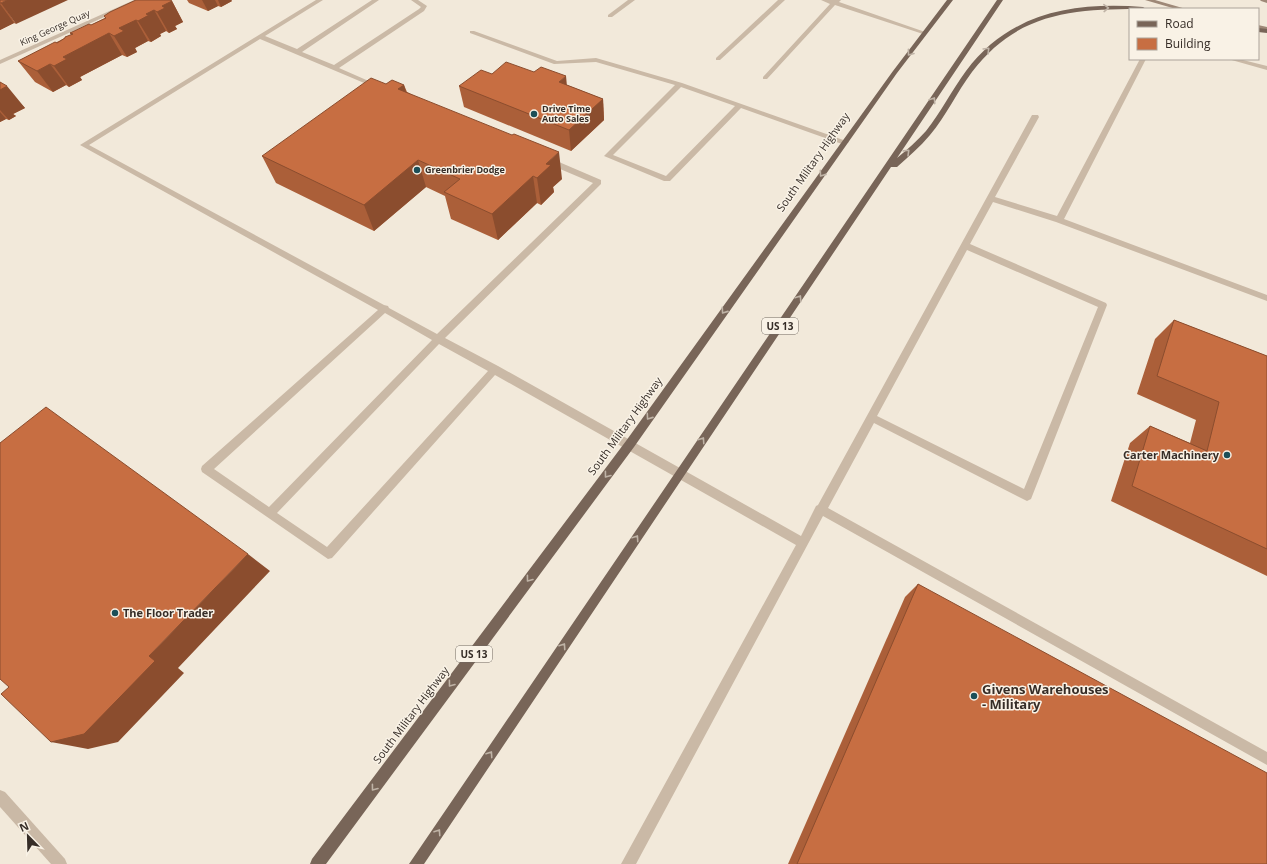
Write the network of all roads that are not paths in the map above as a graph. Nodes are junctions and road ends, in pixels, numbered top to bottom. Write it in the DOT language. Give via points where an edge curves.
graph roads {
  1 [pos="139,0"];
  2 [pos="320,0"];
  3 [pos="376,0"];
  4 [pos="414,0"];
  5 [pos="632,0"];
  6 [pos="782,0"];
  7 [pos="824,0"];
  8 [pos="950,0"];
  9 [pos="1000,0"];
  10 [pos="1148,0"];
  11 [pos="1263,0"];
  12 [pos="1267,1"];
  13 [pos="836,2"];
  14 [pos="1129,8"];
  15 [pos="1179,8"];
  16 [pos="610,16"];
  17 [pos="472,32"];
  18 [pos="925,33"];
  19 [pos="260,36"];
  20 [pos="297,52"];
  21 [pos="718,59"];
  22 [pos="1142,60"];
  23 [pos="1235,60"];
  24 [pos="0,62"];
  25 [pos="334,68"];
  26 [pos="1267,68"];
  27 [pos="765,78"];
  28 [pos="680,84"];
  29 [pos="389,92"];
  30 [pos="740,104"];
  31 [pos="1035,116"];
  32 [pos="845,142"];
  33 [pos="540,157"];
  34 [pos="879,179"];
  35 [pos="990,198"];
  36 [pos="1058,220"];
  37 [pos="964,245"];
  38 [pos="1267,298"];
  39 [pos="384,308"];
  40 [pos="439,338"];
  41 [pos="495,369"];
  42 [pos="871,417"];
  43 [pos="630,444"];
  44 [pos="680,472"];
  45 [pos="820,509"];
  46 [pos="270,513"];
  47 [pos="802,542"];
  48 [pos="1267,759"];
  49 [pos="0,797"];
  50 [pos="60,864"];
  51 [pos="317,864"];
  52 [pos="416,864"];
  53 [pos="628,864"];
  1 -- 24 [label="street, King George Quay"];
  2 -- 19 [label="street"];
  3 -- 20 [label="street"];
  4 -- 25 [label="street" via="424,6 422,10"];
  5 -- 16 [label="street"];
  6 -- 21 [label="street"];
  7 -- 13 [label="street"];
  8 -- 18 [label="main road, South Military Highway / US 13"];
  34 -- 9 [label="main road, US 13, one-way"];
  10 -- 15 [label="main road"];
  11 -- 12 [label="main road"];
  13 -- 18 [label="street"];
  13 -- 27 [label="street"];
  34 -- 14 [label="main road, one-way" via="930,130 965,78 1001,37 1044,17 1069,11"];
  17 -- 28 [label="street" via="556,63 596,60"];
  18 -- 32 [label="main road, South Military Highway / US 13, one-way"];
  19 -- 20 [label="street"];
  19 -- 39 [label="street" via="84,145"];
  20 -- 25 [label="street"];
  22 -- 36 [label="street"];
  23 -- 26 [label="street"];
  25 -- 29 [label="street"];
  28 -- 30 [label="street"];
  28 -- 30 [label="street" via="608,156 668,179"];
  30 -- 32 [label="street"];
  31 -- 35 [label="street"];
  32 -- 43 [label="main road, South Military Highway / US 13, one-way"];
  33 -- 40 [label="street" via="598,182"];
  44 -- 34 [label="main road, US 13, one-way"];
  35 -- 36 [label="street"];
  35 -- 37 [label="street"];
  36 -- 38 [label="street"];
  37 -- 42 [label="street"];
  37 -- 42 [label="street" via="1103,305 1027,496"];
  39 -- 40 [label="street"];
  39 -- 46 [label="street" via="206,469"];
  40 -- 41 [label="street"];
  40 -- 46 [label="street"];
  41 -- 43 [label="street"];
  41 -- 46 [label="street" via="328,554"];
  42 -- 45 [label="street"];
  43 -- 44 [label="street"];
  43 -- 51 [label="main road, South Military Highway / US 13, one-way"];
  44 -- 47 [label="street"];
  52 -- 44 [label="main road, US 13, one-way"];
  45 -- 47 [label="street"];
  45 -- 48 [label="street"];
  47 -- 53 [label="street"];
  49 -- 50 [label="street"];
}
